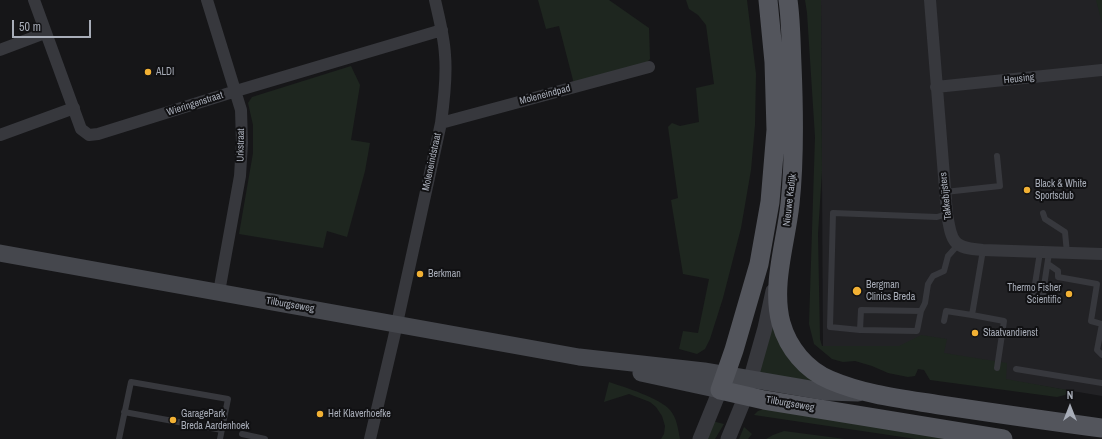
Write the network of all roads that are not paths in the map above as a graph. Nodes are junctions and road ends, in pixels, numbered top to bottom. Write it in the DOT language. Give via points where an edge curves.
graph roads {
  1 [pos="34,0"];
  2 [pos="207,0"];
  3 [pos="434,0"];
  4 [pos="768,0"];
  5 [pos="788,0"];
  6 [pos="930,0"];
  7 [pos="442,30"];
  8 [pos="45,33"];
  9 [pos="0,50"];
  10 [pos="650,67"];
  11 [pos="1102,70"];
  12 [pos="936,87"];
  13 [pos="236,91"];
  14 [pos="74,108"];
  15 [pos="441,123"];
  16 [pos="0,135"];
  17 [pos="997,156"];
  18 [pos="945,192"];
  19 [pos="1044,213"];
  20 [pos="947,214"];
  21 [pos="957,246"];
  22 [pos="983,250"];
  23 [pos="0,253"];
  24 [pos="1067,253"];
  25 [pos="1102,254"];
  26 [pos="1046,256"];
  27 [pos="781,261"];
  28 [pos="219,292"];
  29 [pos="1033,297"];
  30 [pos="1042,299"];
  31 [pos="921,311"];
  32 [pos="972,315"];
  33 [pos="944,321"];
  34 [pos="397,324"];
  35 [pos="1102,324"];
  36 [pos="860,330"];
  37 [pos="1102,355"];
  38 [pos="997,368"];
  39 [pos="1016,369"];
  40 [pos="723,382"];
  41 [pos="1102,384"];
  42 [pos="748,387"];
  43 [pos="870,394"];
  44 [pos="124,412"];
  45 [pos="1102,428"];
  46 [pos="222,430"];
  47 [pos="242,434"];
  48 [pos="119,439"];
  49 [pos="220,439"];
  50 [pos="265,439"];
  51 [pos="370,439"];
  52 [pos="700,439"];
  53 [pos="728,439"];
  54 [pos="1003,439"];
  1 -- 8 [label="street, Wieringenstraat"];
  2 -- 13 [label="street, Urkstraat"];
  3 -- 7 [label="street, Moleneindstraat"];
  4 -- 40 [label="main road, Nieuwe Kadijk" via="774,62 776,130 770,202 759,264"];
  5 -- 27 [label="main road, Nieuwe Kadijk" via="794,107 794,169"];
  6 -- 12 [label="street, Takkebijsters"];
  7 -- 13 [label="street, Wieringenstraat"];
  7 -- 15 [label="street, Moleneindstraat" via="446,55"];
  8 -- 9 [label="street"];
  8 -- 14 [label="street, Wieringenstraat"];
  10 -- 15 [label="street, Moleneindpad"];
  11 -- 12 [label="street, Heusing"];
  12 -- 18 [label="street, Takkebijsters"];
  13 -- 14 [label="street, Wieringenstraat" via="89,135 81,129"];
  13 -- 28 [label="street, Urkstraat" via="241,110 240,176"];
  14 -- 16 [label="street"];
  15 -- 34 [label="street, Moleneindstraat"];
  17 -- 18 [label="lane" via="1000,186"];
  18 -- 20 [label="street, Takkebijsters"];
  19 -- 24 [label="lane" via="1045,219 1065,232"];
  20 -- 21 [label="street, Takkebijsters" via="950,234"];
  20 -- 36 [label="lane" via="936,217 833,213 830,327"];
  21 -- 22 [label="street"];
  21 -- 31 [label="lane" via="948,256 944,270 933,276 928,284"];
  22 -- 26 [label="street"];
  22 -- 32 [label="lane"];
  23 -- 28 [label="main road, Tilburgseweg"];
  24 -- 25 [label="street"];
  24 -- 26 [label="street"];
  26 -- 29 [label="lane"];
  26 -- 30 [label="lane"];
  26 -- 35 [label="lane" via="1058,271 1058,277 1097,284 1091,321"];
  27 -- 42 [label="street, Nieuwe Kadijk"];
  27 -- 43 [label="main road, Tilburgseweg" via="778,301 781,322 793,350 816,373"];
  28 -- 34 [label="main road, Tilburgseweg"];
  31 -- 36 [label="lane" via="917,332"];
  31 -- 36 [label="lane" via="861,310"];
  32 -- 33 [label="lane" via="946,311"];
  32 -- 38 [label="lane" via="1004,321"];
  34 -- 40 [label="main road, Tilburgseweg"];
  34 -- 51 [label="street, Moleneindstraat"];
  35 -- 37 [label="lane" via="1097,350"];
  39 -- 41 [label="lane"];
  40 -- 42 [label="main road, Tilburgseweg"];
  40 -- 52 [label="street"];
  42 -- 43 [label="main road, Tilburgseweg"];
  42 -- 53 [label="street, Nieuwe Kadijk"];
  42 -- 54 [label="main road, Tilburgseweg" via="764,400"];
  43 -- 45 [label="main road, Tilburgseweg"];
  44 -- 46 [label="lane"];
  44 -- 46 [label="lane" via="131,382 228,399"];
  44 -- 48 [label="lane"];
  46 -- 49 [label="lane"];
  47 -- 50 [label="lane"];
}
